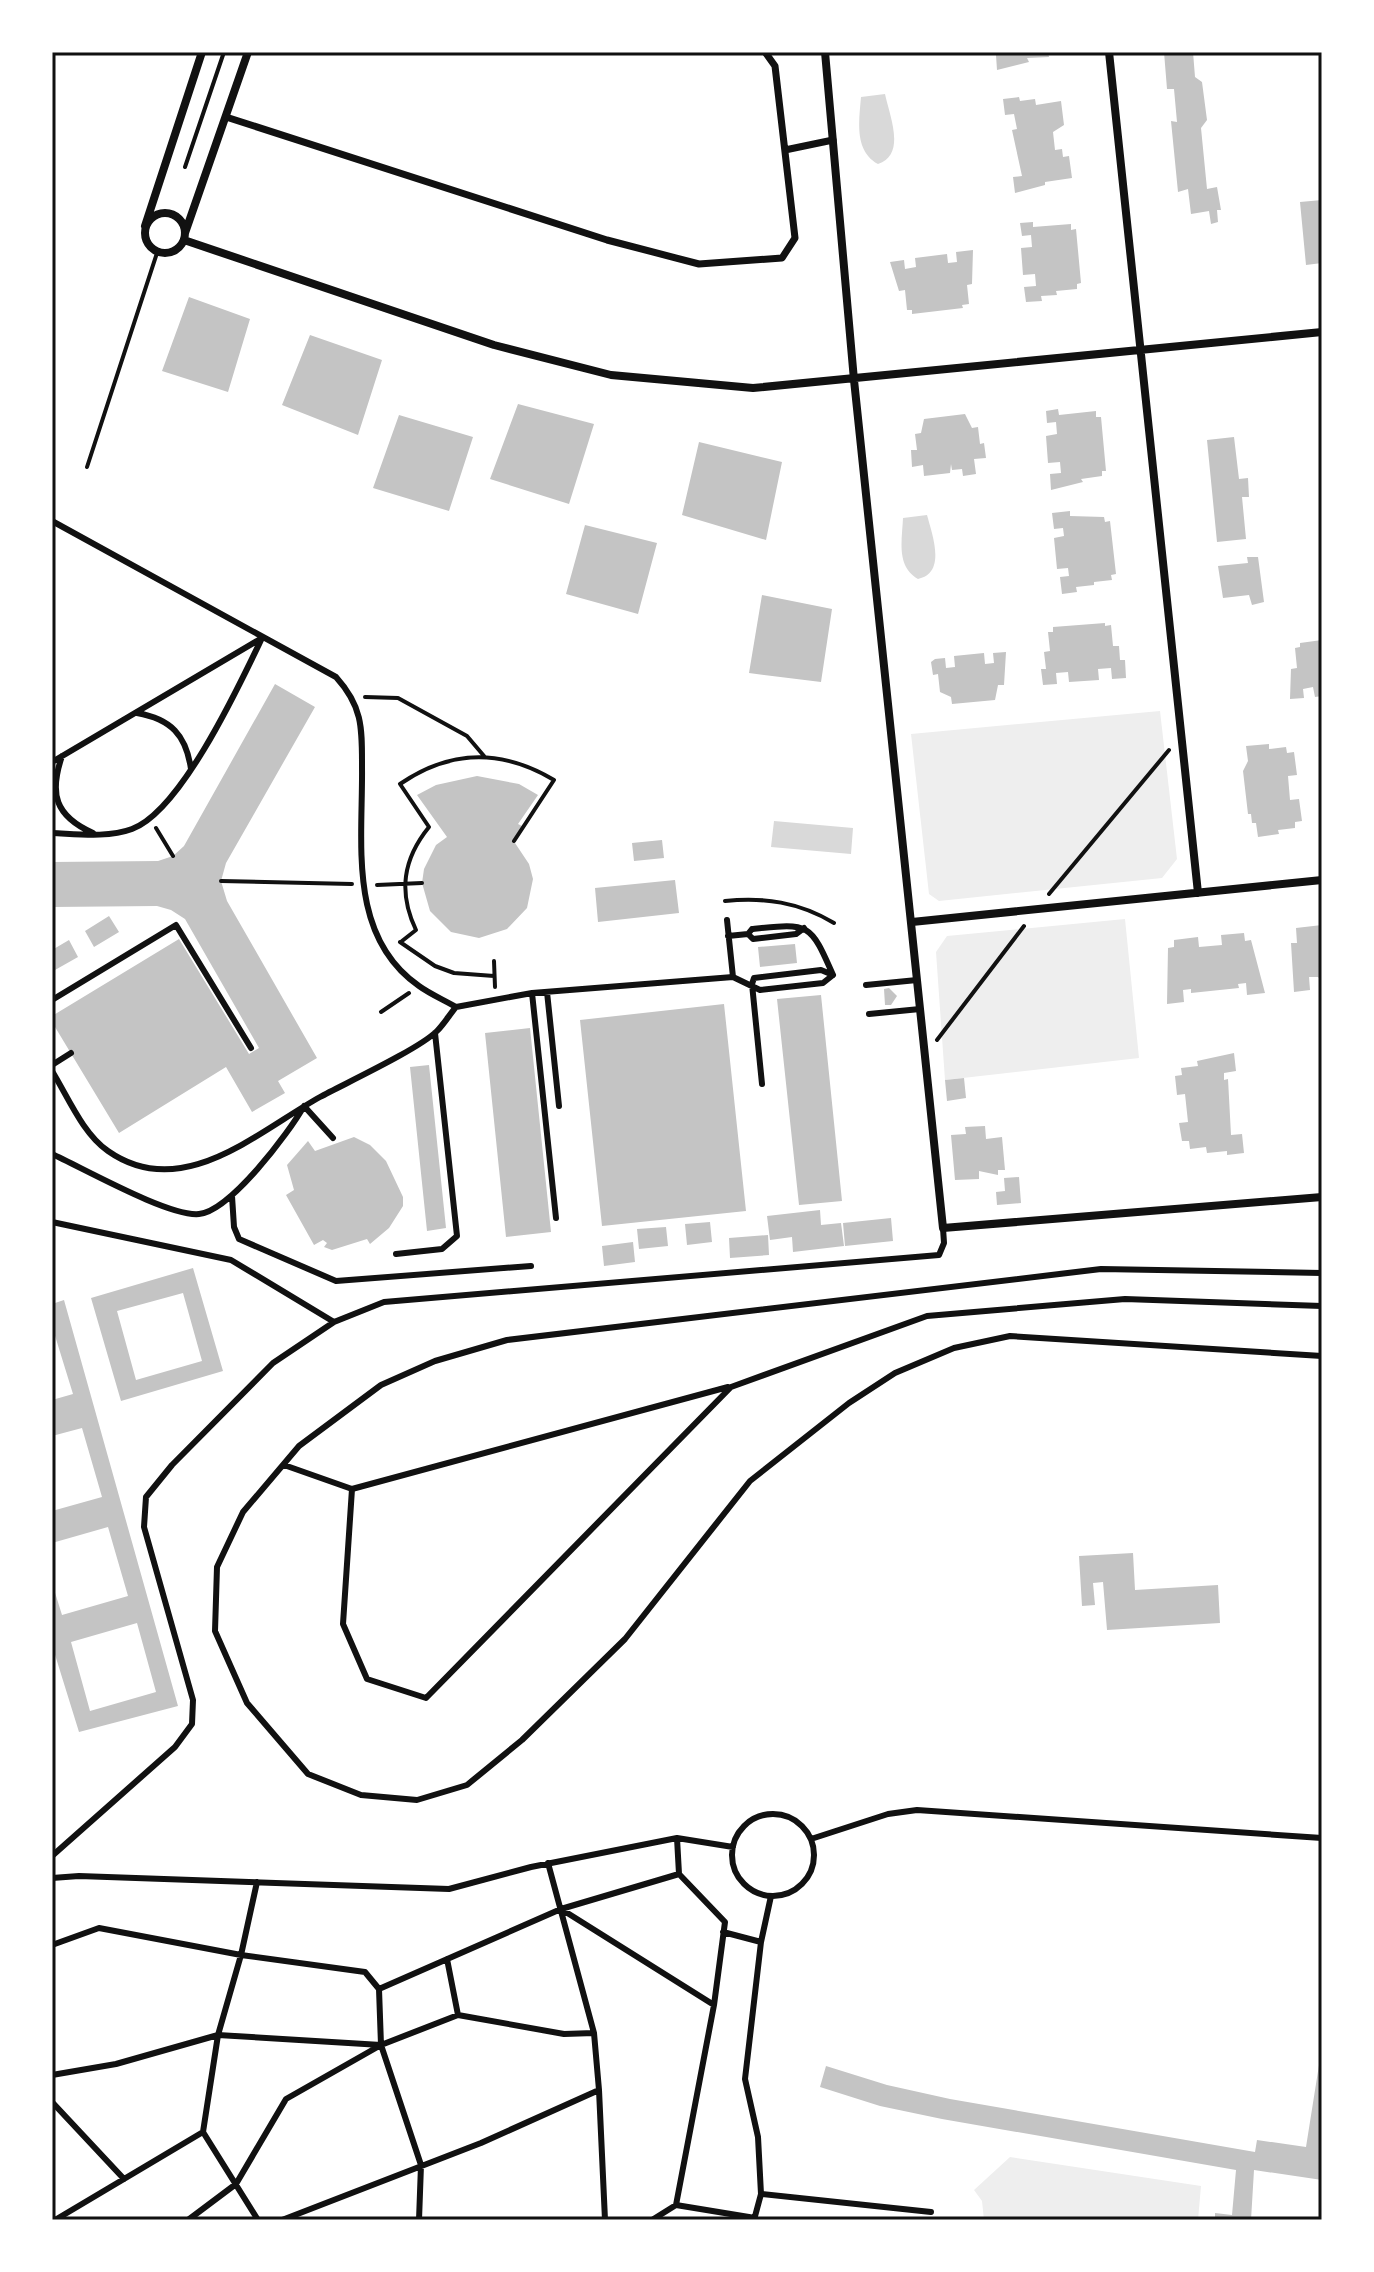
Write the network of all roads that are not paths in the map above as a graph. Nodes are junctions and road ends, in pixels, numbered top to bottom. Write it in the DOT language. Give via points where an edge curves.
graph roads {
  1 [pos="202,52"];
  2 [pos="248,52"];
  3 [pos="765,52"];
  4 [pos="825,52"];
  5 [pos="1109,52"];
  6 [pos="226,117"];
  7 [pos="833,140"];
  8 [pos="785,150"];
  9 [pos="145,226"];
  10 [pos="184,236"];
  11 [pos="1322,332"];
  12 [pos="1140,350"];
  13 [pos="854,380"];
  14 [pos="52,521"];
  15 [pos="262,638"];
  16 [pos="137,713"];
  17 [pos="62,756"];
  18 [pos="52,762"];
  19 [pos="191,769"];
  20 [pos="52,833"];
  21 [pos="97,834"];
  22 [pos="1322,880"];
  23 [pos="1198,893"];
  24 [pos="727,920"];
  25 [pos="912,922"];
  26 [pos="728,936"];
  27 [pos="833,975"];
  28 [pos="733,977"];
  29 [pos="917,980"];
  30 [pos="752,984"];
  31 [pos="866,985"];
  32 [pos="547,992"];
  33 [pos="532,993"];
  34 [pos="52,1000"];
  35 [pos="456,1007"];
  36 [pos="920,1009"];
  37 [pos="869,1014"];
  38 [pos="435,1033"];
  39 [pos="251,1048"];
  40 [pos="71,1053"];
  41 [pos="52,1065"];
  42 [pos="52,1071"];
  43 [pos="762,1084"];
  44 [pos="304,1106"];
  45 [pos="559,1106"];
  46 [pos="333,1138"];
  47 [pos="52,1154"];
  48 [pos="232,1196"];
  49 [pos="1322,1197"];
  50 [pos="556,1218"];
  51 [pos="52,1222"];
  52 [pos="943,1228"];
  53 [pos="396,1254"];
  54 [pos="531,1266"];
  55 [pos="1322,1273"];
  56 [pos="1322,1306"];
  57 [pos="334,1322"];
  58 [pos="1322,1356"];
  59 [pos="731,1387"];
  60 [pos="284,1465"];
  61 [pos="352,1489"];
  62 [pos="677,1838"];
  63 [pos="1322,1838"];
  64 [pos="811,1839"];
  65 [pos="733,1847"];
  66 [pos="53,1853"];
  67 [pos="548,1863"];
  68 [pos="679,1874"];
  69 [pos="52,1878"];
  70 [pos="257,1882"];
  71 [pos="771,1896"];
  72 [pos="561,1909"];
  73 [pos="723,1932"];
  74 [pos="761,1942"];
  75 [pos="52,1945"];
  76 [pos="241,1955"];
  77 [pos="447,1959"];
  78 [pos="379,1989"];
  79 [pos="714,2005"];
  80 [pos="458,2015"];
  81 [pos="594,2033"];
  82 [pos="218,2035"];
  83 [pos="381,2045"];
  84 [pos="52,2075"];
  85 [pos="599,2090"];
  86 [pos="52,2102"];
  87 [pos="203,2132"];
  88 [pos="421,2165"];
  89 [pos="124,2179"];
  90 [pos="236,2184"];
  91 [pos="761,2194"];
  92 [pos="676,2205"];
  93 [pos="931,2212"];
  94 [pos="755,2219"];
  95 [pos="55,2220"];
  96 [pos="188,2220"];
  97 [pos="258,2220"];
  98 [pos="282,2220"];
  99 [pos="419,2220"];
  100 [pos="605,2220"];
  101 [pos="652,2220"];
  1 -- 9 [label="street"];
  2 -- 6 [label="street"];
  3 -- 8 [label="street" via="775,66"];
  4 -- 7 [label="street"];
  5 -- 12 [label="street"];
  6 -- 8 [label="street" via="607,240 699,264 782,258 795,238"];
  6 -- 10 [label="street"];
  7 -- 8 [label="street"];
  7 -- 13 [label="street"];
  9 -- 10 [label="street" via="156,214 172,213 183,224"];
  9 -- 10 [label="street" via="146,242 157,253 173,252"];
  10 -- 13 [label="street" via="494,345 611,375 753,388"];
  11 -- 12 [label="street"];
  12 -- 13 [label="street"];
  12 -- 23 [label="street"];
  13 -- 25 [label="street"];
  14 -- 15 [label="lane"];
  15 -- 16 [label="lane"];
  15 -- 19 [label="lane"];
  15 -- 35 [label="lane" via="336,677 354,697 362,728 365,908 384,949 419,986"];
  16 -- 17 [label="lane"];
  16 -- 19 [label="lane" via="159,717 176,729 188,748"];
  17 -- 18 [label="lane"];
  17 -- 21 [label="lane" via="54,780 58,804 74,824"];
  19 -- 21 [label="lane" via="150,819 130,830"];
  20 -- 21 [label="lane"];
  22 -- 23 [label="street"];
  23 -- 25 [label="street"];
  24 -- 26 [label="lane"];
  25 -- 29 [label="street"];
  26 -- 27 [label="lane" via="782,936 804,928 816,936"];
  26 -- 28 [label="lane"];
  27 -- 30 [label="lane" via="823,983 760,990"];
  27 -- 30 [label="lane" via="821,970 754,978"];
  28 -- 30 [label="lane"];
  28 -- 32 [label="lane"];
  29 -- 31 [label="lane"];
  29 -- 36 [label="street"];
  30 -- 43 [label="lane"];
  32 -- 33 [label="lane"];
  32 -- 45 [label="lane"];
  33 -- 35 [label="lane"];
  33 -- 50 [label="lane"];
  34 -- 39 [label="lane" via="176,925"];
  35 -- 38 [label="lane"];
  36 -- 37 [label="lane"];
  36 -- 52 [label="street"];
  38 -- 44 [label="lane"];
  38 -- 53 [label="lane" via="457,1236 442,1249"];
  40 -- 41 [label="lane"];
  42 -- 44 [label="lane" via="107,1151 164,1170 197,1166 251,1141"];
  44 -- 46 [label="lane"];
  44 -- 48 [label="lane"];
  47 -- 48 [label="lane" via="178,1212 201,1214"];
  48 -- 54 [label="lane" via="239,1239 336,1281"];
  49 -- 52 [label="street"];
  51 -- 57 [label="lane" via="231,1260"];
  52 -- 57 [label="lane" via="939,1255 384,1302"];
  55 -- 60 [label="lane" via="1101,1269 507,1340 435,1361 381,1385 299,1446"];
  56 -- 59 [label="lane" via="1125,1299 927,1316"];
  57 -- 66 [label="lane" via="273,1363 146,1497 144,1527 193,1700 192,1724 175,1747"];
  58 -- 60 [label="lane" via="1010,1336 954,1348 895,1373 750,1481 625,1639 522,1740 467,1785 417,1800 361,1795 308,1774 247,1703 215,1631 217,1567 243,1512"];
  59 -- 61 [label="lane"];
  59 -- 61 [label="lane" via="426,1698 367,1679 343,1624"];
  60 -- 61 [label="lane"];
  62 -- 65 [label="lane"];
  62 -- 67 [label="lane"];
  62 -- 68 [label="lane"];
  63 -- 64 [label="lane" via="917,1810"];
  64 -- 65 [label="lane" via="791,1818 762,1816 748,1822"];
  64 -- 71 [label="lane" via="814,1853 807,1879 784,1895"];
  65 -- 71 [label="lane" via="737,1875 757,1893"];
  67 -- 70 [label="lane" via="449,1889"];
  67 -- 72 [label="lane"];
  68 -- 72 [label="lane"];
  68 -- 73 [label="lane" via="725,1922"];
  69 -- 70 [label="lane"];
  70 -- 76 [label="lane"];
  71 -- 74 [label="lane"];
  72 -- 77 [label="lane"];
  72 -- 79 [label="lane"];
  72 -- 81 [label="lane"];
  73 -- 74 [label="lane"];
  73 -- 79 [label="lane"];
  74 -- 91 [label="lane" via="745,2079 758,2137"];
  75 -- 76 [label="lane" via="99,1928"];
  76 -- 78 [label="lane" via="365,1972"];
  76 -- 82 [label="lane"];
  77 -- 78 [label="lane"];
  77 -- 80 [label="lane"];
  78 -- 83 [label="lane"];
  79 -- 92 [label="lane"];
  80 -- 81 [label="lane" via="564,2034"];
  80 -- 83 [label="lane"];
  81 -- 85 [label="lane"];
  82 -- 83 [label="lane"];
  82 -- 84 [label="lane" via="116,2064"];
  82 -- 87 [label="lane"];
  83 -- 88 [label="lane"];
  83 -- 90 [label="lane" via="286,2099"];
  85 -- 88 [label="lane"];
  85 -- 100 [label="lane"];
  86 -- 89 [label="lane"];
  87 -- 89 [label="lane"];
  87 -- 90 [label="lane"];
  88 -- 98 [label="lane"];
  88 -- 99 [label="lane"];
  89 -- 95 [label="lane"];
  90 -- 96 [label="lane"];
  90 -- 97 [label="lane"];
  91 -- 93 [label="lane"];
  91 -- 94 [label="lane"];
  92 -- 94 [label="lane"];
  92 -- 101 [label="lane"];
}
